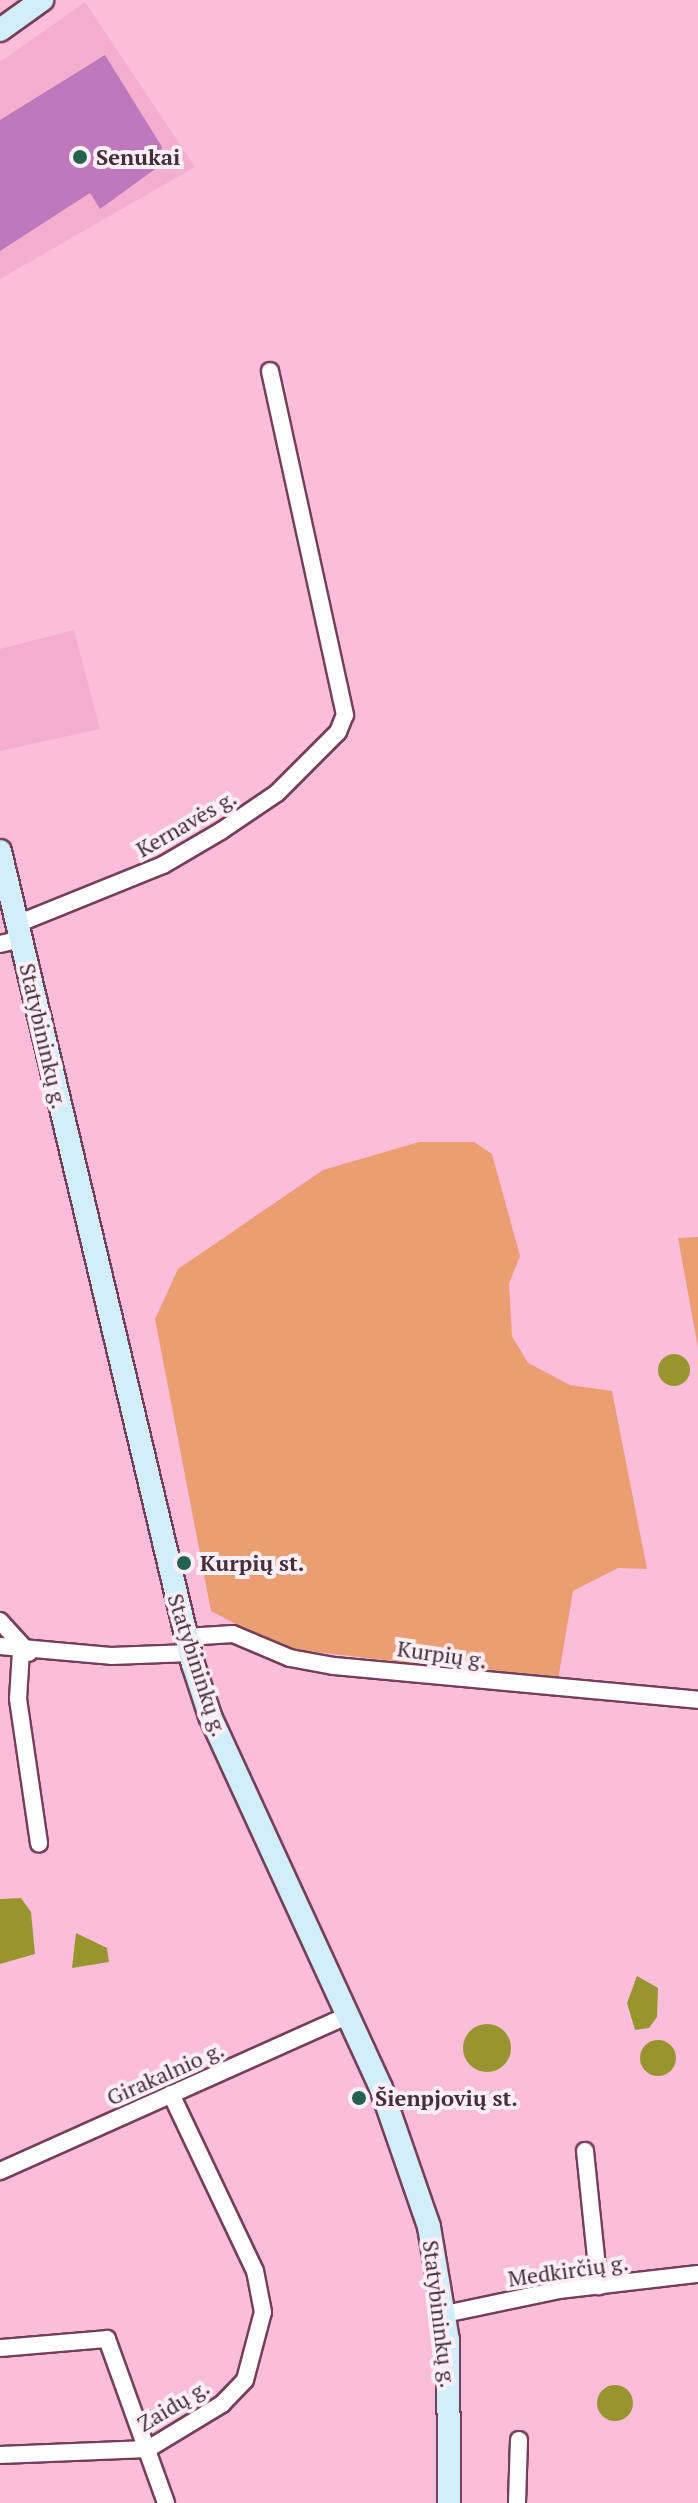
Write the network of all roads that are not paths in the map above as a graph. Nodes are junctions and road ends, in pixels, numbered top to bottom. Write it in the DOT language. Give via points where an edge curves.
graph roads {
  1 [pos="42,0"];
  2 [pos="0,30"];
  3 [pos="270,371"];
  4 [pos="0,851"];
  5 [pos="13,936"];
  6 [pos="0,1621"];
  7 [pos="188,1645"];
  8 [pos="0,1646"];
  9 [pos="25,1652"];
  10 [pos="698,1700"];
  11 [pos="39,1843"];
  12 [pos="348,2015"];
  13 [pos="171,2094"];
  14 [pos="585,2151"];
  15 [pos="0,2171"];
  16 [pos="698,2274"];
  17 [pos="599,2286"];
  18 [pos="445,2314"];
  19 [pos="0,2348"];
  20 [pos="519,2440"];
  21 [pos="148,2449"];
  22 [pos="0,2455"];
  23 [pos="166,2503"];
  24 [pos="449,2503"];
  25 [pos="517,2503"];
  1 -- 2 [label="street"];
  3 -- 5 [label="street, Kernavės g." via="345,715 321,753 221,831 163,865"];
  4 -- 5 [label="street, Statybininkų g."];
  5 -- 7 [label="street, Statybininkų g."];
  6 -- 9 [label="street"];
  7 -- 9 [label="street, Kurpių g."];
  7 -- 10 [label="street, Kurpių g." via="233,1634 290,1658 334,1666"];
  7 -- 12 [label="street, Statybininkų g." via="210,1716"];
  8 -- 9 [label="street, Kurpių g."];
  9 -- 11 [label="street" via="17,1689"];
  12 -- 13 [label="street, Girakalnio g."];
  12 -- 18 [label="street, Statybininkų g." via="409,2161"];
  13 -- 15 [label="street, Girakalnio g."];
  13 -- 21 [label="street, Zaidų g." via="255,2271 263,2312 245,2380 222,2404"];
  14 -- 17 [label="street"];
  16 -- 17 [label="street, Medkirčių g."];
  17 -- 18 [label="street, Medkirčių g."];
  18 -- 24 [label="street, Statybininkų g."];
  19 -- 21 [label="street" via="107,2339"];
  20 -- 25 [label="street"];
  21 -- 22 [label="street, Zaidų g."];
  21 -- 23 [label="street"];
}
